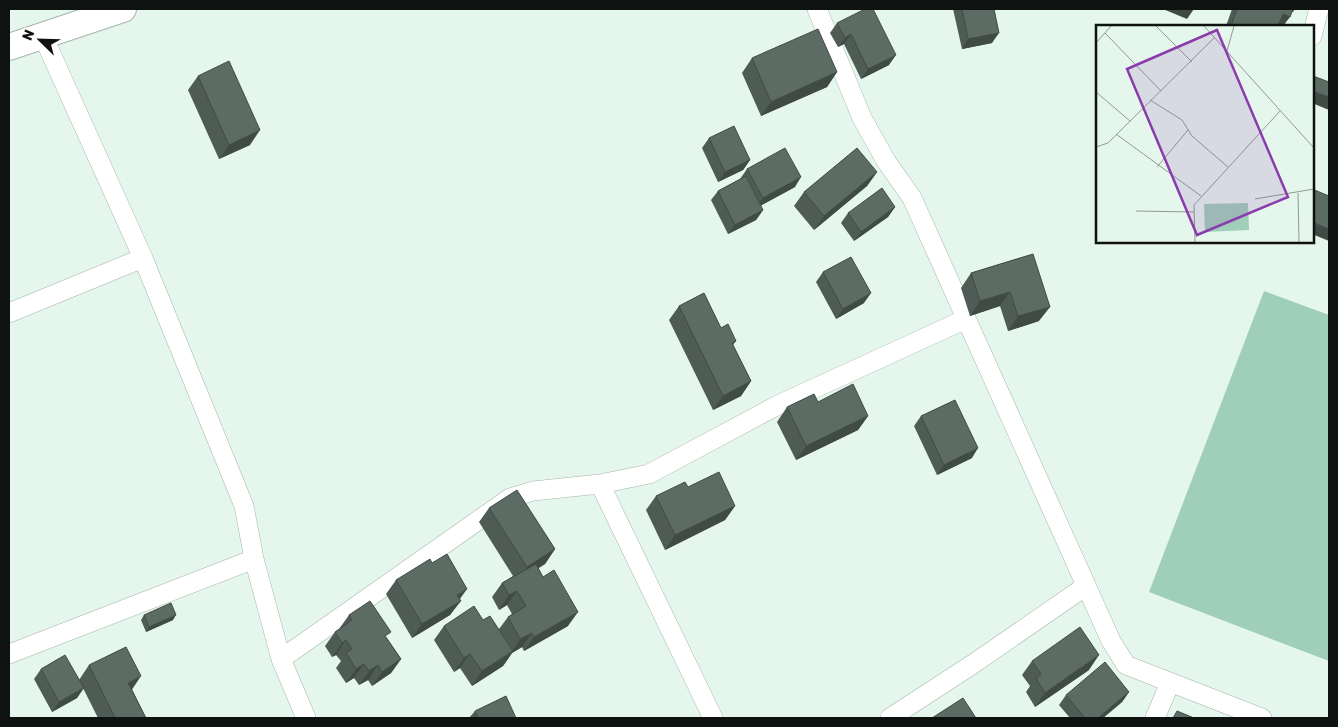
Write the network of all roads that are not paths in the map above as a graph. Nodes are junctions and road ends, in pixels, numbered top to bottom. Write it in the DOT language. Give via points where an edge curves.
graph roads {
  1 [pos="123,9"];
  2 [pos="817,9"];
  3 [pos="1319,9"];
  4 [pos="1313,32"];
  5 [pos="43,36"];
  6 [pos="9,47"];
  7 [pos="143,258"];
  8 [pos="9,313"];
  9 [pos="966,319"];
  10 [pos="600,484"];
  11 [pos="254,559"];
  12 [pos="1086,586"];
  13 [pos="9,654"];
  14 [pos="281,659"];
  15 [pos="1170,684"];
  16 [pos="306,718"];
  17 [pos="714,718"];
  18 [pos="890,718"];
  19 [pos="1155,718"];
  20 [pos="1262,718"];
  1 -- 5 [label="main road"];
  2 -- 9 [label="street" via="862,118 912,198"];
  3 -- 4 [label="street"];
  5 -- 6 [label="main road"];
  5 -- 7 [label="street"];
  7 -- 8 [label="street"];
  7 -- 11 [label="street" via="244,506"];
  9 -- 10 [label="street" via="778,405 649,474"];
  9 -- 12 [label="street"];
  10 -- 14 [label="street" via="534,491 510,498"];
  10 -- 17 [label="street"];
  11 -- 13 [label="street"];
  11 -- 14 [label="street"];
  12 -- 15 [label="street" via="1111,641 1126,665"];
  12 -- 18 [label="street"];
  14 -- 16 [label="street"];
  15 -- 19 [label="street"];
  15 -- 20 [label="street"];
}
